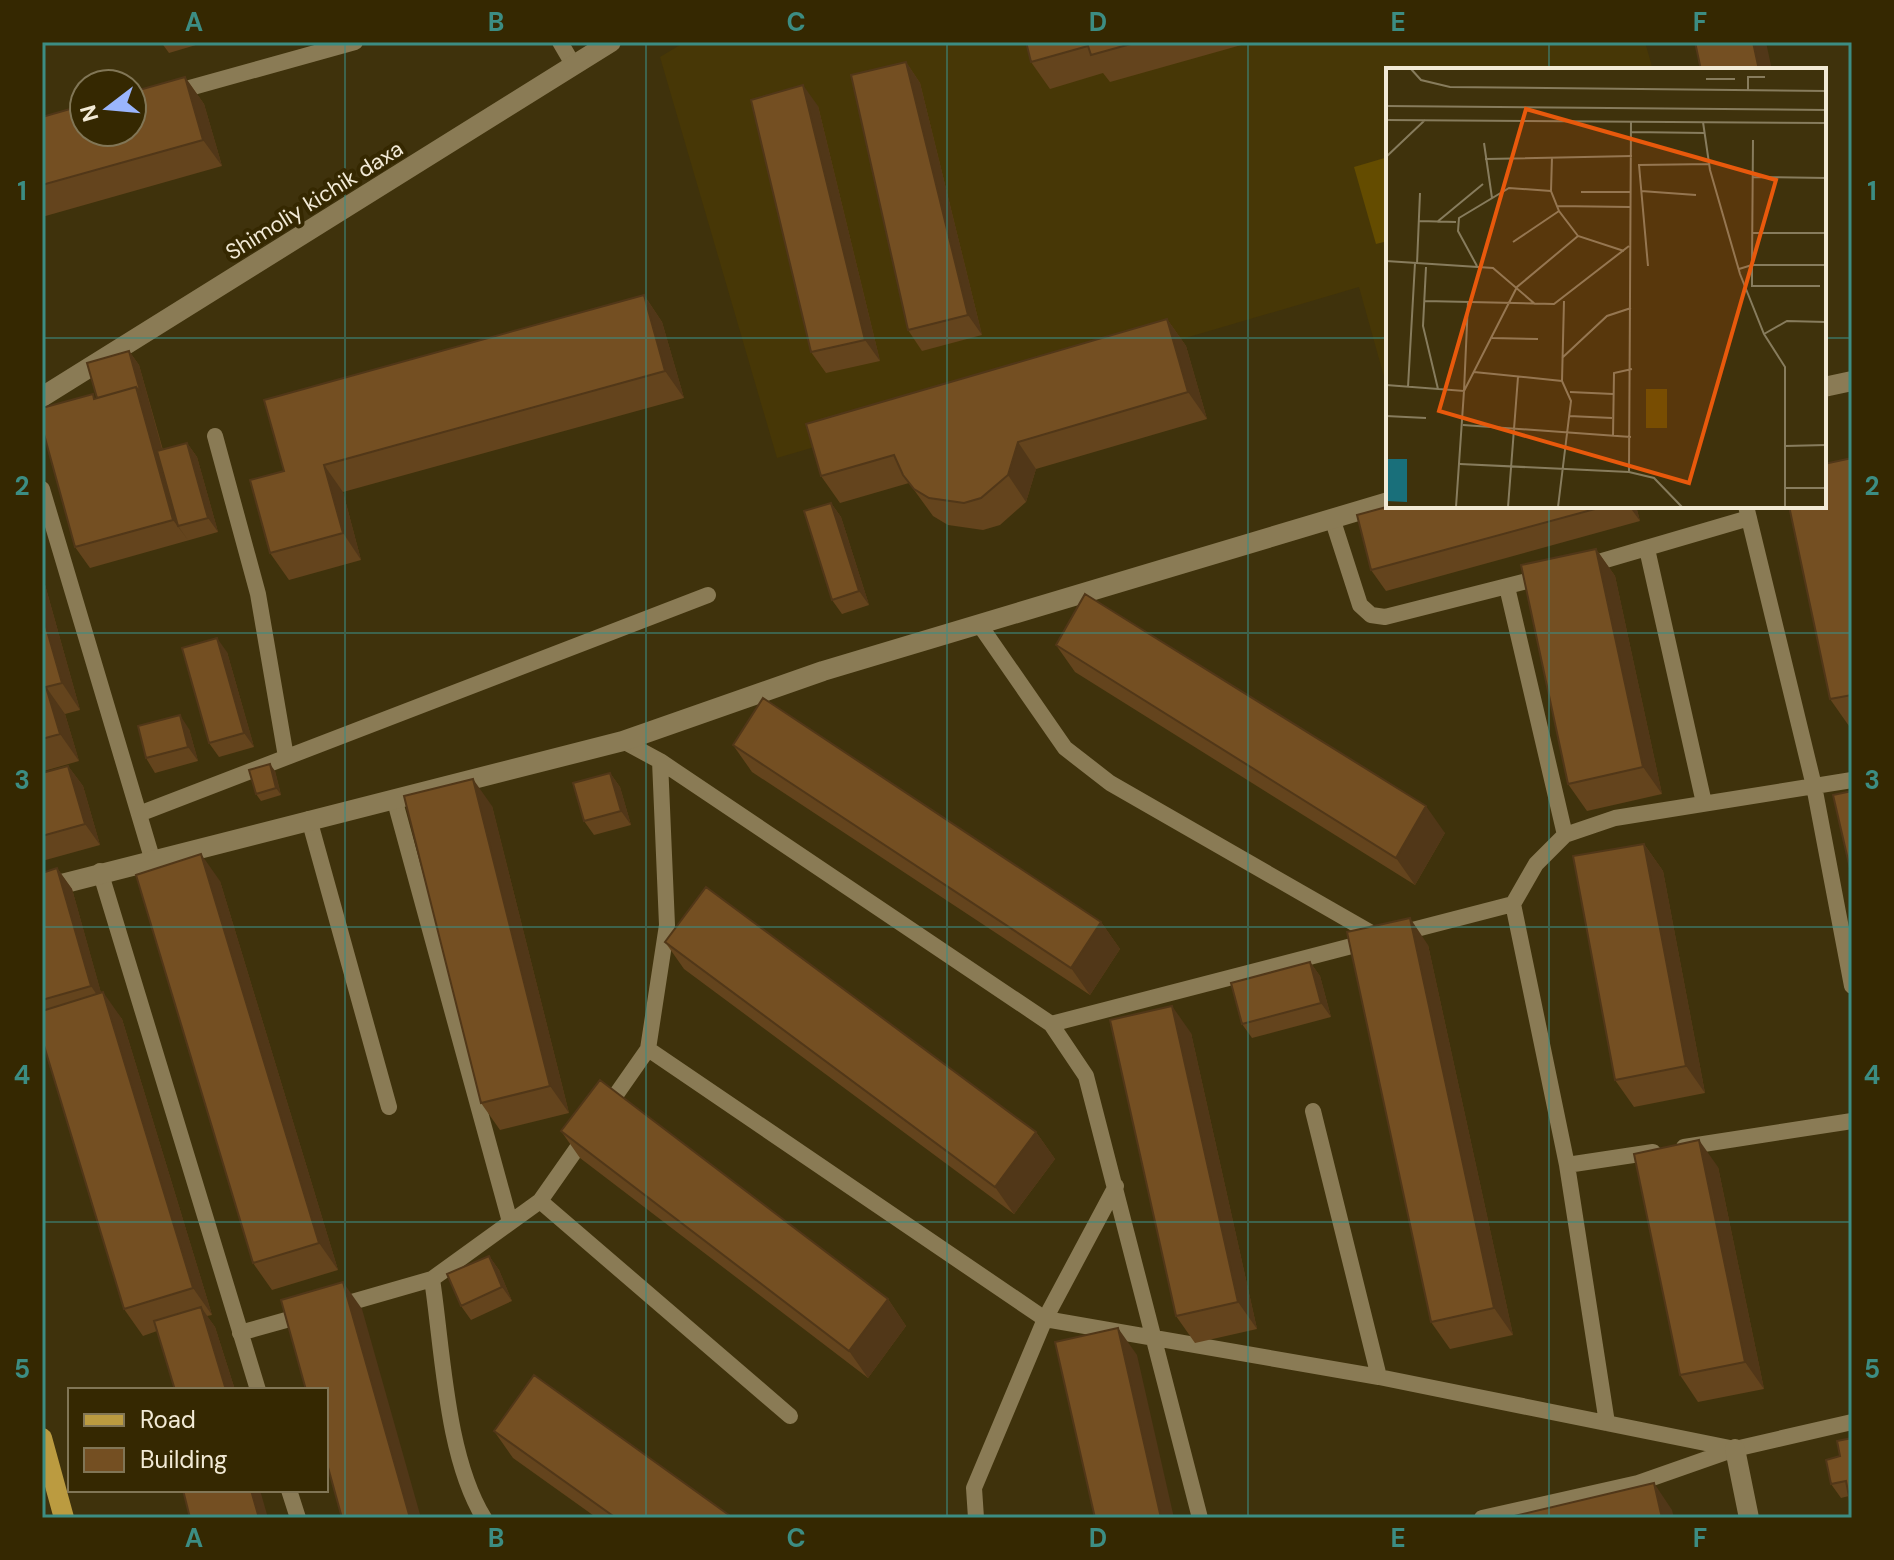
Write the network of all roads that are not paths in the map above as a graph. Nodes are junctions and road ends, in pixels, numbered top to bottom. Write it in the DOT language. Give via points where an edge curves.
graph roads {
  1 [pos="560,42"];
  2 [pos="611,42"];
  3 [pos="347,43"];
  4 [pos="574,66"];
  5 [pos="148,99"];
  6 [pos="1852,381"];
  7 [pos="1826,387"];
  8 [pos="42,397"];
  9 [pos="215,436"];
  10 [pos="42,489"];
  11 [pos="1386,503"];
  12 [pos="1747,512"];
  13 [pos="1332,518"];
  14 [pos="1647,549"];
  15 [pos="1507,587"];
  16 [pos="708,595"];
  17 [pos="979,624"];
  18 [pos="623,741"];
  19 [pos="286,757"];
  20 [pos="660,761"];
  21 [pos="1852,780"];
  22 [pos="1814,786"];
  23 [pos="394,798"];
  24 [pos="1704,803"];
  25 [pos="139,814"];
  26 [pos="309,819"];
  27 [pos="1565,835"];
  28 [pos="152,858"];
  29 [pos="100,871"];
  30 [pos="42,889"];
  31 [pos="1513,904"];
  32 [pos="1381,938"];
  33 [pos="1852,986"];
  34 [pos="1051,1024"];
  35 [pos="648,1049"];
  36 [pos="389,1107"];
  37 [pos="1313,1111"];
  38 [pos="1852,1121"];
  39 [pos="1567,1165"];
  40 [pos="1116,1186"];
  41 [pos="540,1201"];
  42 [pos="510,1222"];
  43 [pos="432,1279"];
  44 [pos="1045,1319"];
  45 [pos="240,1333"];
  46 [pos="1156,1341"];
  47 [pos="1379,1377"];
  48 [pos="257,1388"];
  49 [pos="790,1416"];
  50 [pos="1852,1422"];
  51 [pos="1607,1423"];
  52 [pos="42,1438"];
  53 [pos="1735,1449"];
  54 [pos="290,1492"];
  55 [pos="64,1518"];
  56 [pos="298,1518"];
  57 [pos="484,1518"];
  58 [pos="976,1518"];
  59 [pos="1200,1518"];
  60 [pos="1482,1518"];
  61 [pos="1749,1518"];
  1 -- 4 [label="lane"];
  2 -- 4 [label="street, Shimoliy kichik daxa"];
  3 -- 5 [label="lane"];
  4 -- 8 [label="street, Shimoliy kichik daxa"];
  6 -- 7 [label="street"];
  9 -- 19 [label="lane" via="258,594"];
  10 -- 25 [label="lane"];
  11 -- 13 [label="street"];
  12 -- 14 [label="lane"];
  12 -- 22 [label="lane"];
  13 -- 15 [label="lane" via="1360,605 1371,615 1385,617"];
  13 -- 17 [label="street"];
  14 -- 15 [label="lane"];
  14 -- 24 [label="lane"];
  15 -- 27 [label="lane"];
  16 -- 19 [label="lane"];
  17 -- 18 [label="street" via="823,671"];
  17 -- 32 [label="lane" via="1065,748 1110,783"];
  18 -- 20 [label="lane"];
  18 -- 23 [label="street"];
  19 -- 25 [label="lane"];
  20 -- 34 [label="lane"];
  20 -- 35 [label="lane" via="667,925"];
  21 -- 22 [label="lane"];
  22 -- 24 [label="lane"];
  22 -- 33 [label="lane"];
  23 -- 26 [label="street"];
  23 -- 42 [label="lane"];
  24 -- 27 [label="lane" via="1615,818"];
  25 -- 28 [label="lane"];
  26 -- 28 [label="street"];
  26 -- 36 [label="lane"];
  27 -- 31 [label="lane" via="1536,864"];
  28 -- 29 [label="street"];
  29 -- 30 [label="street"];
  29 -- 45 [label="lane"];
  31 -- 32 [label="lane"];
  31 -- 39 [label="lane"];
  32 -- 34 [label="lane"];
  34 -- 40 [label="lane" via="1086,1076"];
  35 -- 41 [label="lane"];
  35 -- 44 [label="lane"];
  37 -- 47 [label="lane"];
  38 -- 39 [label="lane"];
  39 -- 51 [label="lane"];
  40 -- 44 [label="lane"];
  40 -- 46 [label="lane"];
  41 -- 42 [label="lane"];
  41 -- 49 [label="lane"];
  42 -- 43 [label="lane"];
  43 -- 45 [label="lane"];
  43 -- 57 [label="lane" via="458,1452 468,1492"];
  44 -- 46 [label="lane"];
  44 -- 58 [label="lane" via="974,1488"];
  45 -- 48 [label="lane"];
  46 -- 47 [label="lane"];
  46 -- 59 [label="lane"];
  47 -- 51 [label="lane"];
  50 -- 53 [label="lane"];
  51 -- 53 [label="lane"];
  52 -- 55 [label="main road"];
  53 -- 60 [label="lane" via="1638,1483"];
  53 -- 61 [label="street"];
  54 -- 56 [label="lane"];
}
